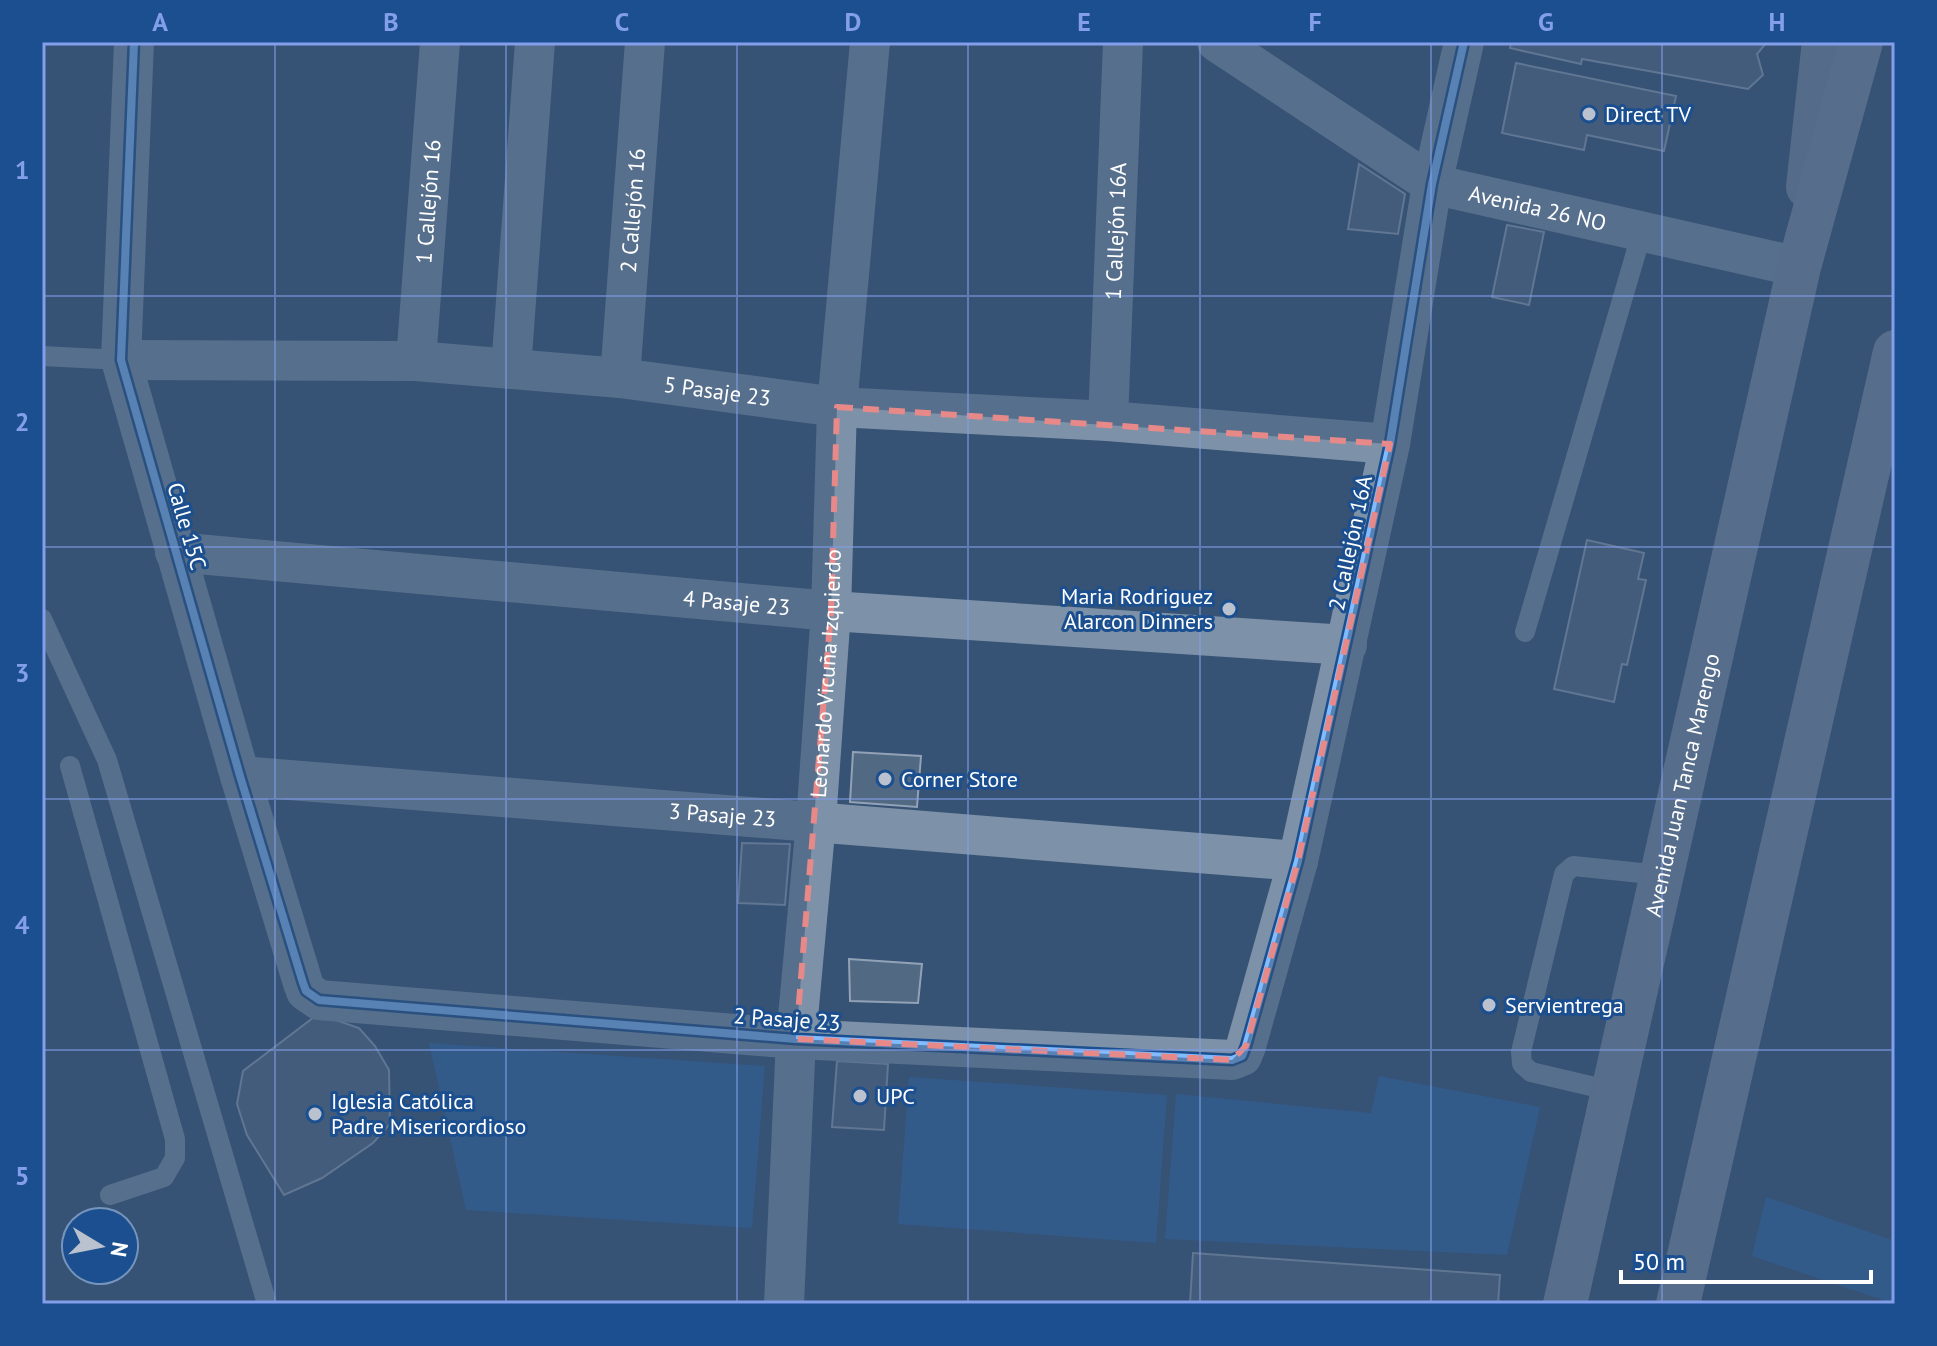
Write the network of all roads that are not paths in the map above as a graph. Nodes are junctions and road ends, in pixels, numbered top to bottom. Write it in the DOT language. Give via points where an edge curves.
graph roads {
  1 [pos="134,42"];
  2 [pos="440,42"];
  3 [pos="535,42"];
  4 [pos="645,42"];
  5 [pos="870,42"];
  6 [pos="1123,42"];
  7 [pos="1217,42"];
  8 [pos="1464,42"];
  9 [pos="1824,42"];
  10 [pos="1861,42"];
  11 [pos="1432,184"];
  12 [pos="1642,232"];
  13 [pos="1799,267"];
  14 [pos="1895,352"];
  15 [pos="42,356"];
  16 [pos="121,360"];
  17 [pos="416,361"];
  18 [pos="511,369"];
  19 [pos="620,378"];
  20 [pos="837,407"];
  21 [pos="1108,421"];
  22 [pos="1390,444"];
  23 [pos="175,552"];
  24 [pos="831,611"];
  25 [pos="42,619"];
  26 [pos="1525,632"];
  27 [pos="1347,645"];
  28 [pos="70,766"];
  29 [pos="240,776"];
  30 [pos="816,821"];
  31 [pos="1298,861"];
  32 [pos="1661,875"];
  33 [pos="319,1000"];
  34 [pos="796,1039"];
  35 [pos="1246,1046"];
  36 [pos="1612,1091"];
  37 [pos="110,1195"];
  38 [pos="267,1304"];
  39 [pos="784,1304"];
  40 [pos="1565,1304"];
  41 [pos="1678,1304"];
  1 -- 16 [label="street, Calle 15C"];
  2 -- 17 [label="street, 1 Callejón 16"];
  3 -- 18 [label="street"];
  4 -- 19 [label="street, 2 Callejón 16"];
  5 -- 20 [label="street, Leonardo Vicuña Izquierdo"];
  6 -- 21 [label="street, 1 Callejón 16A"];
  7 -- 11 [label="street, Avenida 26 NO"];
  8 -- 11 [label="street, 2 Callejón 16A"];
  9 -- 13 [label="main road, Avenida Juan Tanca Marengo"];
  10 -- 13 [label="main road, Avenida Juan Tanca Marengo"];
  11 -- 12 [label="street, Avenida 26 NO"];
  11 -- 22 [label="street, 2 Callejón 16A"];
  12 -- 13 [label="street, Avenida 26 NO"];
  12 -- 26 [label="lane"];
  13 -- 32 [label="main road, Avenida Juan Tanca Marengo"];
  14 -- 41 [label="main road"];
  15 -- 16 [label="lane, 5 Pasaje 23"];
  16 -- 17 [label="street, 5 Pasaje 23"];
  16 -- 23 [label="street, Calle 15C"];
  17 -- 18 [label="street, 5 Pasaje 23"];
  18 -- 19 [label="street, 5 Pasaje 23"];
  19 -- 20 [label="street, 5 Pasaje 23"];
  20 -- 21 [label="street, 5 Pasaje 23"];
  20 -- 24 [label="street, Leonardo Vicuña Izquierdo"];
  21 -- 22 [label="street, 5 Pasaje 23"];
  22 -- 27 [label="street, 2 Callejón 16A"];
  23 -- 24 [label="street, 4 Pasaje 23"];
  23 -- 29 [label="street, Calle 15C"];
  24 -- 27 [label="street, 4 Pasaje 23"];
  24 -- 30 [label="street, Leonardo Vicuña Izquierdo"];
  25 -- 38 [label="lane" via="107,760"];
  27 -- 31 [label="street, 2 Callejón 16A"];
  28 -- 37 [label="lane" via="175,1139 175,1158 164,1177"];
  29 -- 30 [label="street, 3 Pasaje 23"];
  29 -- 33 [label="street, Calle 15C" via="303,983"];
  30 -- 31 [label="street, 3 Pasaje 23"];
  30 -- 34 [label="street, Leonardo Vicuña Izquierdo"];
  31 -- 35 [label="street, 2 Callejón 16A"];
  32 -- 36 [label="main road, Avenida Juan Tanca Marengo"];
  32 -- 36 [label="lane" via="1587,866 1573,866 1564,874 1521,1052 1522,1064 1531,1072"];
  33 -- 34 [label="street, 2 Pasaje 23"];
  34 -- 35 [label="street, 2 Pasaje 23" via="1232,1060 1242,1056"];
  34 -- 39 [label="street, Leonardo Vicuña Izquierdo"];
  36 -- 40 [label="main road, Avenida Juan Tanca Marengo"];
}
